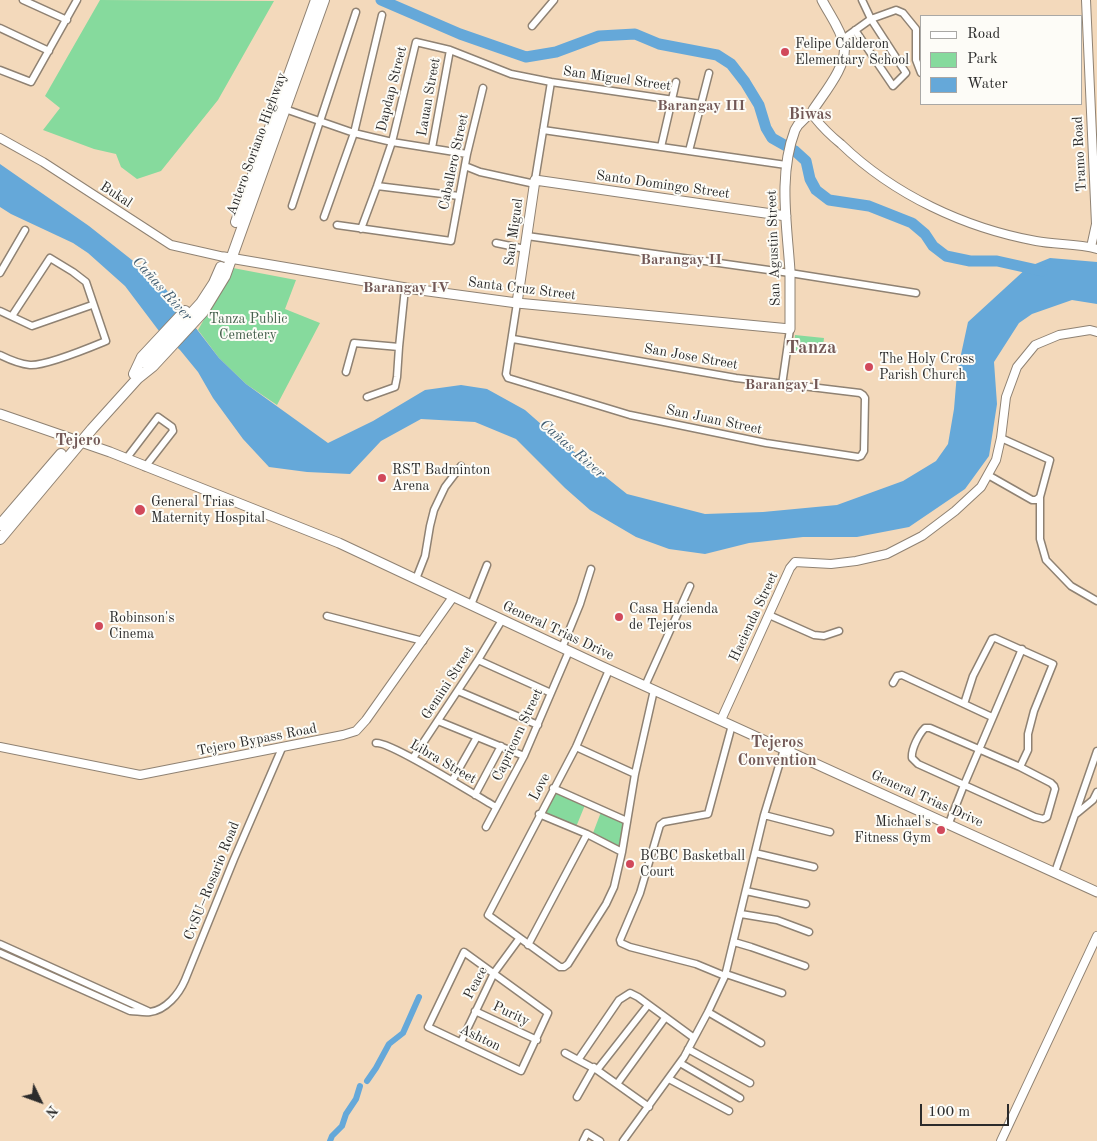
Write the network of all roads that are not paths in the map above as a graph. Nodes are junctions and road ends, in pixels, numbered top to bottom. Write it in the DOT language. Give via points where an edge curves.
graph roads {
  1 [pos="23,0"];
  2 [pos="77,0"];
  3 [pos="316,0"];
  4 [pos="324,0"];
  5 [pos="554,0"];
  6 [pos="822,0"];
  7 [pos="862,0"];
  8 [pos="1086,0"];
  9 [pos="37,3"];
  10 [pos="356,12"];
  11 [pos="382,15"];
  12 [pos="871,19"];
  13 [pos="67,20"];
  14 [pos="532,26"];
  15 [pos="0,28"];
  16 [pos="855,30"];
  17 [pos="843,39"];
  18 [pos="450,50"];
  19 [pos="49,51"];
  20 [pos="0,70"];
  21 [pos="920,70"];
  22 [pos="709,72"];
  23 [pos="551,82"];
  24 [pos="676,82"];
  25 [pos="483,88"];
  26 [pos="672,99"];
  27 [pos="701,104"];
  28 [pos="280,107"];
  29 [pos="812,114"];
  30 [pos="320,122"];
  31 [pos="544,130"];
  32 [pos="354,133"];
  33 [pos="0,138"];
  34 [pos="392,142"];
  35 [pos="661,147"];
  36 [pos="432,148"];
  37 [pos="689,151"];
  38 [pos="467,154"];
  39 [pos="465,166"];
  40 [pos="786,166"];
  41 [pos="535,182"];
  42 [pos="377,186"];
  43 [pos="459,196"];
  44 [pos="292,206"];
  45 [pos="786,216"];
  46 [pos="324,217"];
  47 [pos="337,225"];
  48 [pos="361,229"];
  49 [pos="25,230"];
  50 [pos="527,236"];
  51 [pos="496,243"];
  52 [pos="1094,248"];
  53 [pos="525,249"];
  54 [pos="227,258"];
  55 [pos="0,273"];
  56 [pos="790,273"];
  57 [pos="406,288"];
  58 [pos="916,293"];
  59 [pos="517,303"];
  60 [pos="92,305"];
  61 [pos="198,307"];
  62 [pos="0,310"];
  63 [pos="12,316"];
  64 [pos="790,329"];
  65 [pos="1097,332"];
  66 [pos="513,339"];
  67 [pos="398,347"];
  68 [pos="0,355"];
  69 [pos="346,372"];
  70 [pos="136,376"];
  71 [pos="507,377"];
  72 [pos="782,385"];
  73 [pos="864,396"];
  74 [pos="367,397"];
  75 [pos="0,414"];
  76 [pos="1001,438"];
  77 [pos="77,440"];
  78 [pos="126,459"];
  79 [pos="461,466"];
  80 [pos="145,467"];
  81 [pos="988,475"];
  82 [pos="1040,497"];
  83 [pos="0,525"];
  84 [pos="0,539"];
  85 [pos="486,565"];
  86 [pos="591,569"];
  87 [pos="416,579"];
  88 [pos="690,586"];
  89 [pos="454,597"];
  90 [pos="1097,601"];
  91 [pos="471,605"];
  92 [pos="769,615"];
  93 [pos="327,616"];
  94 [pos="502,620"];
  95 [pos="839,631"];
  96 [pos="423,641"];
  97 [pos="566,649"];
  98 [pos="1022,649"];
  99 [pos="478,660"];
  100 [pos="609,670"];
  101 [pos="892,683"];
  102 [pos="645,686"];
  103 [pos="654,690"];
  104 [pos="458,691"];
  105 [pos="551,693"];
  106 [pos="964,704"];
  107 [pos="992,717"];
  108 [pos="721,720"];
  109 [pos="438,721"];
  110 [pos="538,725"];
  111 [pos="732,725"];
  112 [pos="477,737"];
  113 [pos="376,743"];
  114 [pos="501,746"];
  115 [pos="0,747"];
  116 [pos="576,747"];
  117 [pos="282,748"];
  118 [pos="784,749"];
  119 [pos="979,749"];
  120 [pos="1097,751"];
  121 [pos="524,756"];
  122 [pos="412,758"];
  123 [pos="1020,767"];
  124 [pos="635,774"];
  125 [pos="452,781"];
  126 [pos="964,784"];
  127 [pos="553,788"];
  128 [pos="1097,792"];
  129 [pos="475,795"];
  130 [pos="496,807"];
  131 [pos="540,814"];
  132 [pos="764,815"];
  133 [pos="1075,815"];
  134 [pos="627,821"];
  135 [pos="949,823"];
  136 [pos="486,828"];
  137 [pos="830,832"];
  138 [pos="587,834"];
  139 [pos="622,852"];
  140 [pos="755,853"];
  141 [pos="814,867"];
  142 [pos="1055,872"];
  143 [pos="746,891"];
  144 [pos="1097,892"];
  145 [pos="806,904"];
  146 [pos="741,914"];
  147 [pos="809,932"];
  148 [pos="1097,936"];
  149 [pos="519,938"];
  150 [pos="734,942"];
  151 [pos="0,944"];
  152 [pos="528,945"];
  153 [pos="0,953"];
  154 [pos="806,966"];
  155 [pos="494,974"];
  156 [pos="726,975"];
  157 [pos="782,993"];
  158 [pos="648,1005"];
  159 [pos="476,1011"];
  160 [pos="152,1012"];
  161 [pos="708,1012"];
  162 [pos="665,1018"];
  163 [pos="694,1038"];
  164 [pos="537,1040"];
  165 [pos="460,1042"];
  166 [pos="761,1043"];
  167 [pos="688,1049"];
  168 [pos="565,1053"];
  169 [pos="578,1060"];
  170 [pos="680,1063"];
  171 [pos="595,1068"];
  172 [pos="669,1079"];
  173 [pos="750,1082"];
  174 [pos="617,1084"];
  175 [pos="577,1097"];
  176 [pos="740,1098"];
  177 [pos="649,1107"];
  178 [pos="729,1112"];
  179 [pos="583,1141"];
  180 [pos="600,1141"];
  181 [pos="623,1141"];
  182 [pos="1001,1141"];
  1 -- 9 [label="street"];
  2 -- 13 [label="street"];
  3 -- 28 [label="main road, Antero Soriano Highway"];
  4 -- 28 [label="main road, Antero Soriano Highway"];
  5 -- 14 [label="street"];
  6 -- 17 [label="main road"];
  7 -- 12 [label="street"];
  8 -- 52 [label="street, Tramo Road" via="1096,224"];
  9 -- 13 [label="street"];
  10 -- 30 [label="street"];
  11 -- 32 [label="street"];
  12 -- 16 [label="street"];
  12 -- 16 [label="street" via="906,73 893,86"];
  12 -- 21 [label="street" via="896,10 903,13 916,28 916,60"];
  13 -- 19 [label="street"];
  15 -- 19 [label="street"];
  16 -- 17 [label="street"];
  17 -- 29 [label="main road, San Agustin Street" via="842,64"];
  18 -- 23 [label="street" via="511,74"];
  18 -- 34 [label="street, Dapdap Street" via="416,42"];
  18 -- 36 [label="street, Lauan Street"];
  19 -- 20 [label="street" via="31,82"];
  22 -- 27 [label="street"];
  23 -- 26 [label="street, San Miguel Street"];
  23 -- 31 [label="street, San Miguel Street"];
  24 -- 26 [label="street"];
  25 -- 38 [label="street, Caballero Street"];
  26 -- 27 [label="street, San Miguel Street"];
  26 -- 35 [label="street"];
  27 -- 37 [label="street"];
  28 -- 30 [label="street"];
  28 -- 54 [label="main road, Antero Soriano Highway"];
  29 -- 40 [label="main road, San Agustin Street" via="798,125"];
  29 -- 52 [label="street" via="827,132 870,170 927,204 996,232 1038,242"];
  30 -- 32 [label="street"];
  30 -- 44 [label="street"];
  31 -- 35 [label="street"];
  31 -- 41 [label="street, San Miguel Street"];
  32 -- 34 [label="street"];
  32 -- 46 [label="street"];
  33 -- 54 [label="street, Bukal" via="171,246"];
  34 -- 36 [label="street"];
  34 -- 42 [label="street, Dapdap Street"];
  35 -- 37 [label="street"];
  36 -- 38 [label="street"];
  37 -- 40 [label="street"];
  38 -- 39 [label="street, Caballero Street"];
  39 -- 41 [label="street" via="480,172"];
  39 -- 43 [label="street, Caballero Street"];
  40 -- 45 [label="main road, San Agustin Street"];
  41 -- 45 [label="main road, Santo Domingo Street"];
  41 -- 50 [label="main road, San Miguel"];
  42 -- 43 [label="street"];
  42 -- 48 [label="street, Dapdap Street"];
  43 -- 48 [label="street, Caballero Street" via="451,240"];
  45 -- 56 [label="main road, San Agustin Street"];
  47 -- 48 [label="street"];
  49 -- 55 [label="street"];
  50 -- 53 [label="main road, San Miguel"];
  50 -- 56 [label="street"];
  51 -- 53 [label="street"];
  53 -- 59 [label="main road, San Miguel"];
  54 -- 57 [label="main road, Santa Cruz Street"];
  54 -- 61 [label="main road, Antero Soriano Highway" via="225,276"];
  56 -- 58 [label="street"];
  56 -- 64 [label="main road, San Agustin Street"];
  57 -- 59 [label="main road, Santa Cruz Street"];
  57 -- 67 [label="street"];
  59 -- 64 [label="main road, Santa Cruz Street"];
  59 -- 66 [label="street, San Miguel"];
  60 -- 63 [label="street" via="32,326"];
  60 -- 63 [label="street" via="86,282 50,258"];
  60 -- 68 [label="street" via="106,342 44,364 14,362"];
  61 -- 70 [label="main road, Antero Soriano Highway"];
  61 -- 70 [label="main road, Antero Soriano Highway" via="159,338 142,357"];
  62 -- 63 [label="street"];
  64 -- 72 [label="street, San Agustin Street"];
  65 -- 76 [label="street, Hacienda Street" via="1090,330 1060,335 1034,345 1017,367 1006,398"];
  66 -- 71 [label="street, San Miguel"];
  66 -- 72 [label="street, San Jose Street"];
  67 -- 69 [label="street" via="354,343"];
  67 -- 74 [label="street" via="395,386"];
  70 -- 77 [label="main road, Antero Soriano Highway"];
  71 -- 73 [label="street, San Juan Street" via="630,415 766,444 858,457 864,451"];
  72 -- 73 [label="street, San Jose Street" via="858,392"];
  75 -- 77 [label="main road, General Trias Drive"];
  76 -- 81 [label="street, Hacienda Street" via="996,460"];
  76 -- 82 [label="street" via="1050,460"];
  77 -- 78 [label="main road, General Trias Drive"];
  77 -- 83 [label="main road, Antero Soriano Highway"];
  77 -- 84 [label="main road, Antero Soriano Highway"];
  78 -- 80 [label="main road, General Trias Drive"];
  78 -- 80 [label="street" via="158,417 173,431"];
  79 -- 87 [label="street" via="445,487 434,510 425,556"];
  80 -- 87 [label="main road, General Trias Drive" via="339,543"];
  81 -- 82 [label="street" via="1032,500"];
  81 -- 92 [label="street, Hacienda Street" via="982,486 955,511 922,536 888,554 830,564 795,562"];
  82 -- 90 [label="street" via="1040,539 1046,560 1071,586"];
  85 -- 91 [label="street"];
  86 -- 97 [label="street, Capricorn Street"];
  87 -- 89 [label="main road, General Trias Drive"];
  88 -- 102 [label="street"];
  89 -- 91 [label="main road, General Trias Drive"];
  89 -- 96 [label="street, Tejero Bypass Road"];
  91 -- 94 [label="main road, General Trias Drive"];
  92 -- 95 [label="street" via="814,635 824,636"];
  92 -- 108 [label="street, Hacienda Street"];
  93 -- 96 [label="street"];
  94 -- 97 [label="main road, General Trias Drive"];
  94 -- 99 [label="street, Gemini Street"];
  96 -- 117 [label="street, Tejero Bypass Road" via="356,731"];
  97 -- 100 [label="main road, General Trias Drive"];
  97 -- 105 [label="street, Capricorn Street"];
  98 -- 106 [label="street" via="992,638 973,676"];
  98 -- 107 [label="street"];
  98 -- 123 [label="street" via="1053,664 1034,711 1028,750"];
  99 -- 104 [label="street, Gemini Street"];
  99 -- 105 [label="street"];
  100 -- 102 [label="main road, General Trias Drive"];
  100 -- 116 [label="street, Love"];
  101 -- 106 [label="street" via="902,675"];
  102 -- 103 [label="main road, General Trias Drive"];
  103 -- 108 [label="main road, General Trias Drive"];
  103 -- 124 [label="street"];
  104 -- 109 [label="street, Gemini Street"];
  104 -- 110 [label="street"];
  105 -- 110 [label="street, Capricorn Street"];
  106 -- 107 [label="street"];
  107 -- 119 [label="street"];
  108 -- 111 [label="main road, General Trias Drive"];
  109 -- 112 [label="street"];
  109 -- 122 [label="street, Gemini Street"];
  110 -- 121 [label="street, Capricorn Street"];
  111 -- 118 [label="main road, General Trias Drive"];
  111 -- 156 [label="street" via="708,814 660,824 640,893 620,940 630,947"];
  112 -- 114 [label="street"];
  112 -- 125 [label="street"];
  113 -- 122 [label="street, Libra Street"];
  114 -- 121 [label="street"];
  114 -- 129 [label="street"];
  115 -- 117 [label="street, Tejero Bypass Road" via="140,775"];
  116 -- 124 [label="street"];
  116 -- 127 [label="street, Love"];
  117 -- 160 [label="street, CvSU–Rosario Road" via="183,985 172,1000"];
  118 -- 132 [label="street"];
  118 -- 135 [label="main road, General Trias Drive"];
  119 -- 123 [label="street"];
  119 -- 126 [label="street"];
  119 -- 126 [label="street" via="927,728 922,731 912,752 912,758 918,764"];
  120 -- 133 [label="street"];
  121 -- 130 [label="street, Capricorn Street"];
  122 -- 125 [label="street, Libra Street"];
  123 -- 126 [label="street" via="1054,786 1049,813 1043,819"];
  124 -- 134 [label="street"];
  125 -- 129 [label="street, Libra Street"];
  126 -- 135 [label="street"];
  127 -- 131 [label="street, Love"];
  127 -- 134 [label="street"];
  128 -- 133 [label="street" via="1093,800"];
  129 -- 130 [label="street, Libra Street"];
  130 -- 136 [label="street, Capricorn Street"];
  131 -- 138 [label="street"];
  131 -- 149 [label="street, Love" via="488,914"];
  132 -- 137 [label="street"];
  132 -- 140 [label="street"];
  133 -- 142 [label="street"];
  134 -- 139 [label="street"];
  135 -- 142 [label="main road, General Trias Drive"];
  138 -- 139 [label="street"];
  138 -- 152 [label="street"];
  139 -- 152 [label="street" via="614,887 606,904 568,964 560,967"];
  140 -- 141 [label="street"];
  140 -- 143 [label="street"];
  142 -- 144 [label="main road, General Trias Drive"];
  143 -- 145 [label="street"];
  143 -- 146 [label="street"];
  146 -- 147 [label="street" via="777,920"];
  146 -- 150 [label="street"];
  148 -- 182 [label="street"];
  149 -- 152 [label="street"];
  149 -- 155 [label="street, Peace"];
  150 -- 154 [label="street"];
  150 -- 156 [label="street"];
  151 -- 160 [label="street"];
  153 -- 160 [label="street" via="130,1011"];
  155 -- 159 [label="street, Peace"];
  155 -- 164 [label="street" via="548,1013"];
  155 -- 165 [label="street, Ashton" via="464,952 428,1027"];
  156 -- 157 [label="street"];
  156 -- 161 [label="street"];
  158 -- 162 [label="street"];
  158 -- 169 [label="street" via="630,993 619,1000"];
  158 -- 171 [label="street"];
  159 -- 164 [label="street, Purity"];
  159 -- 165 [label="street, Peace"];
  161 -- 163 [label="street"];
  161 -- 166 [label="street"];
  162 -- 163 [label="street"];
  162 -- 174 [label="street"];
  163 -- 167 [label="street"];
  164 -- 165 [label="street, Ashton" via="521,1072"];
  167 -- 170 [label="street"];
  167 -- 173 [label="street"];
  168 -- 169 [label="street"];
  169 -- 171 [label="street"];
  170 -- 172 [label="street"];
  170 -- 176 [label="street"];
  171 -- 174 [label="street"];
  171 -- 175 [label="street"];
  172 -- 177 [label="street"];
  172 -- 178 [label="street"];
  174 -- 177 [label="street"];
  177 -- 181 [label="street"];
  179 -- 180 [label="street" via="586,1133"];
}
